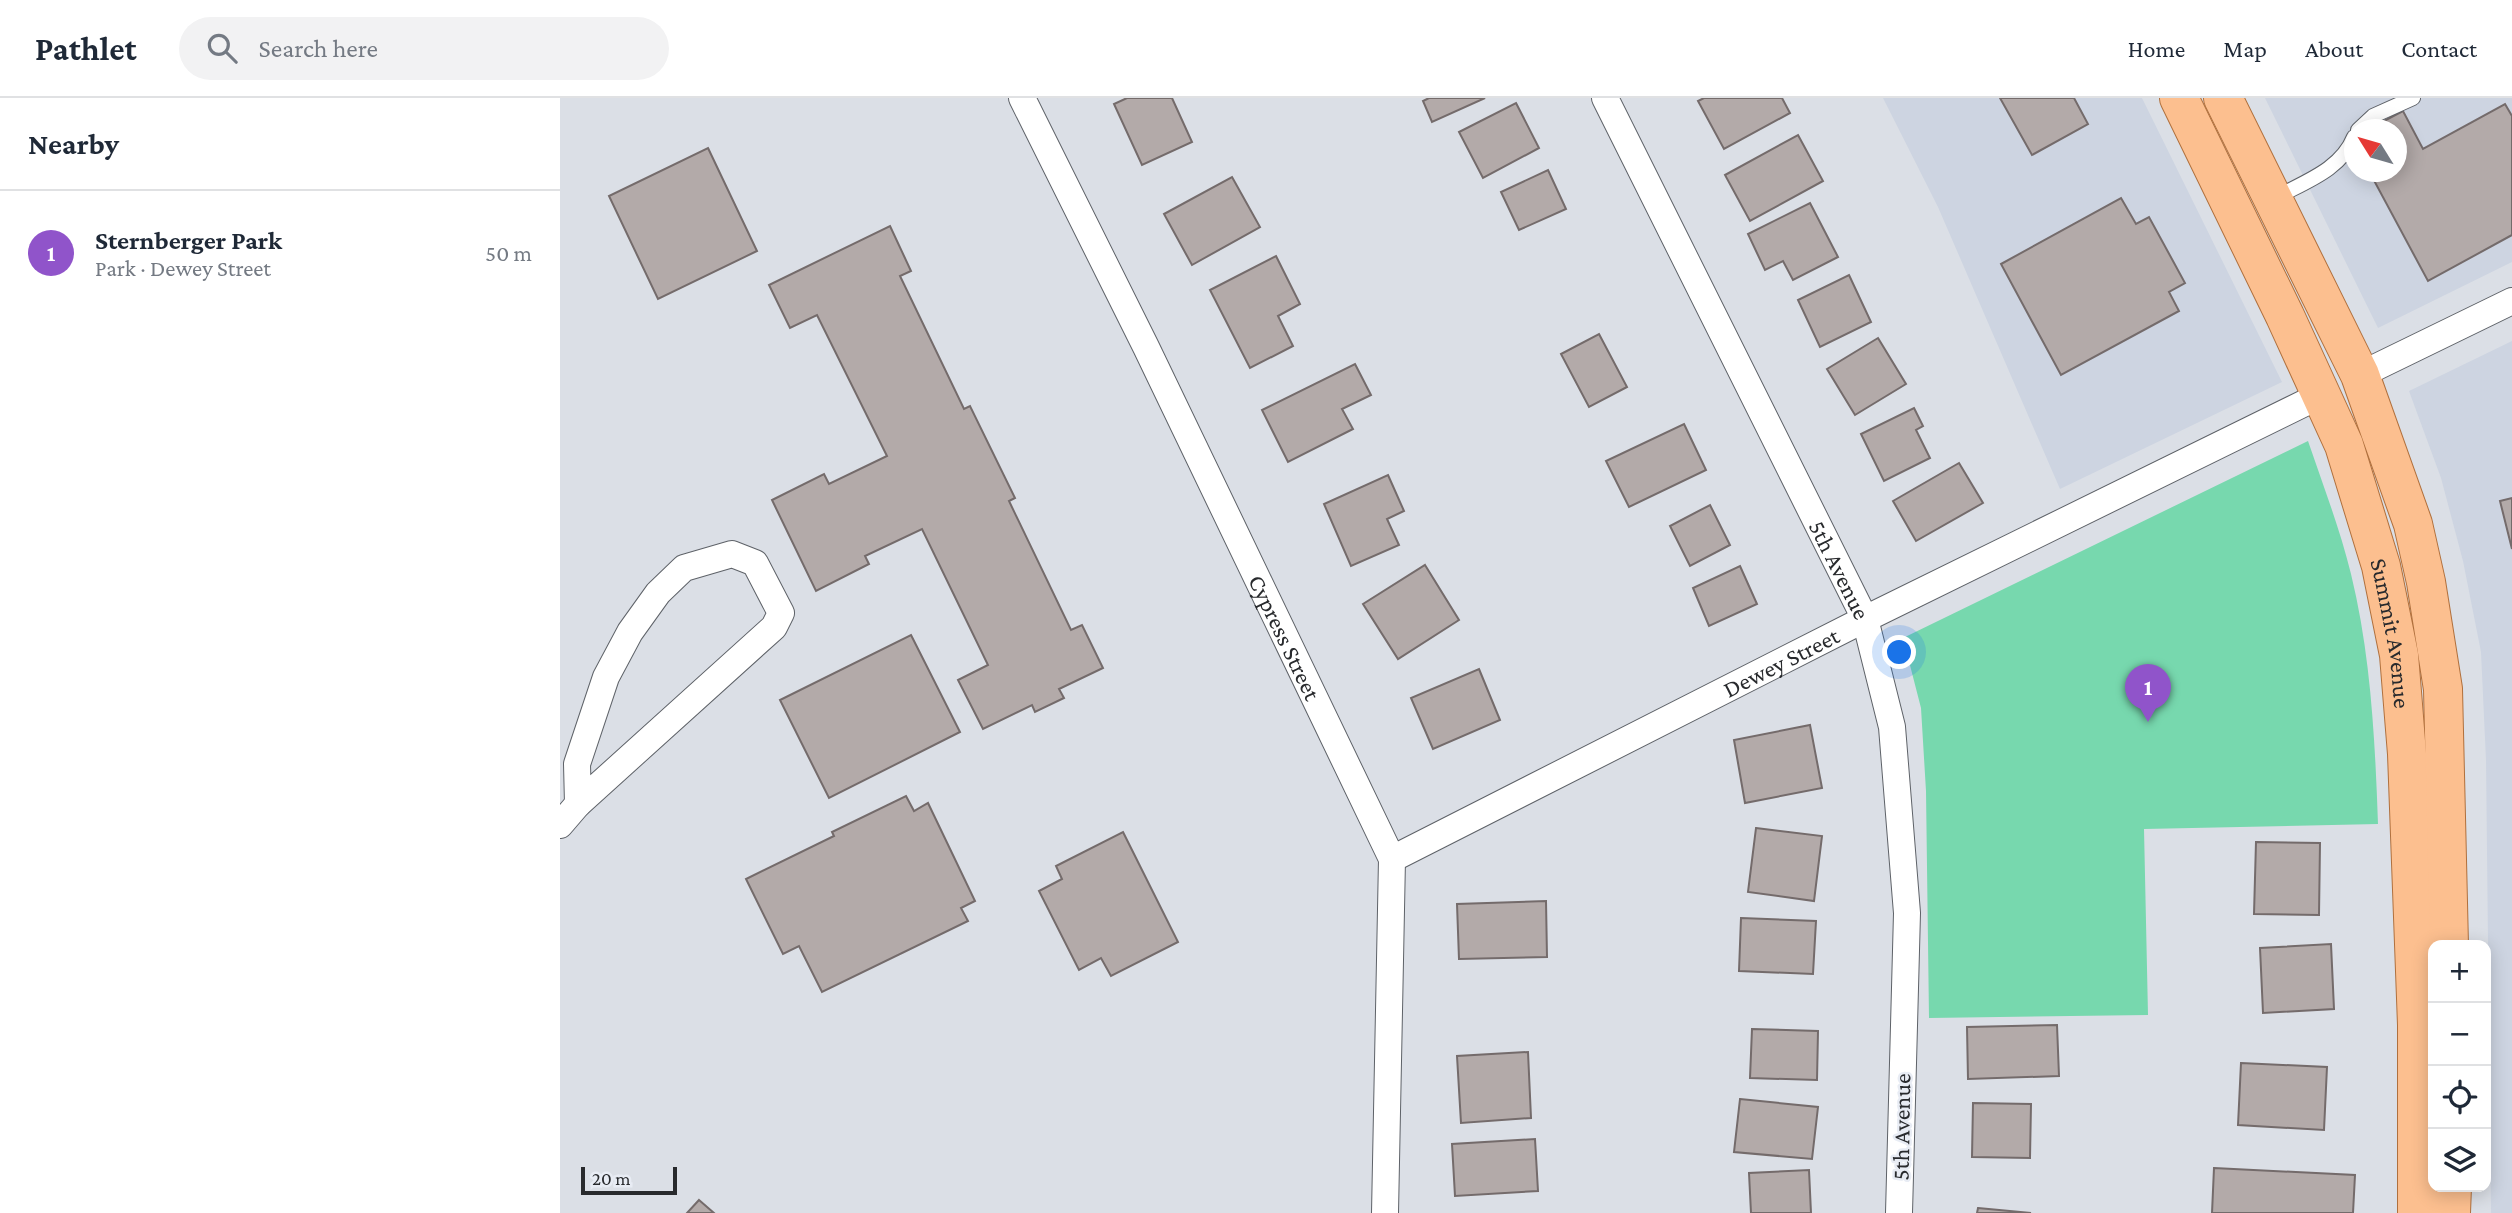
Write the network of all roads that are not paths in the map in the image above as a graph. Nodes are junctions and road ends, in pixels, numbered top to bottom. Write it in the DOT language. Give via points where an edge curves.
graph roads {
  1 [pos="1021,98"];
  2 [pos="1605,98"];
  3 [pos="2179,98"];
  4 [pos="2224,98"];
  5 [pos="2413,98"];
  6 [pos="2370,119"];
  7 [pos="2344,155"];
  8 [pos="2273,199"];
  9 [pos="2512,301"];
  10 [pos="2360,375"];
  11 [pos="2321,395"];
  12 [pos="1865,619"];
  13 [pos="578,804"];
  14 [pos="560,825"];
  15 [pos="1392,859"];
  16 [pos="2449,940"];
  17 [pos="2452,1192"];
  18 [pos="1385,1213"];
  19 [pos="1899,1213"];
  20 [pos="2417,1213"];
  21 [pos="2451,1213"];
  1 -- 15 [label="street, Cypress Street"];
  2 -- 12 [label="street, 5th Avenue"];
  3 -- 11 [label="main road, Summit Avenue"];
  4 -- 8 [label="main road, Summit Avenue"];
  5 -- 6 [label="lane"];
  7 -- 8 [label="lane" via="2334,166"];
  8 -- 10 [label="main road, Summit Avenue"];
  9 -- 10 [label="street"];
  10 -- 16 [label="main road, Summit Avenue" via="2413,524 2443,689"];
  11 -- 12 [label="street, Dewey Street"];
  11 -- 20 [label="main road, Summit Avenue" via="2367,514 2399,655 2415,936"];
  12 -- 15 [label="street, Dewey Street"];
  12 -- 19 [label="street, 5th Avenue" via="1892,727 1906,913"];
  13 -- 13 [label="street" via="774,627 781,613 755,563 732,554 684,568 658,593 606,677 577,764"];
  13 -- 14 [label="street"];
  15 -- 18 [label="street, Cypress Street"];
  17 -- 21 [label="main road"];
}
